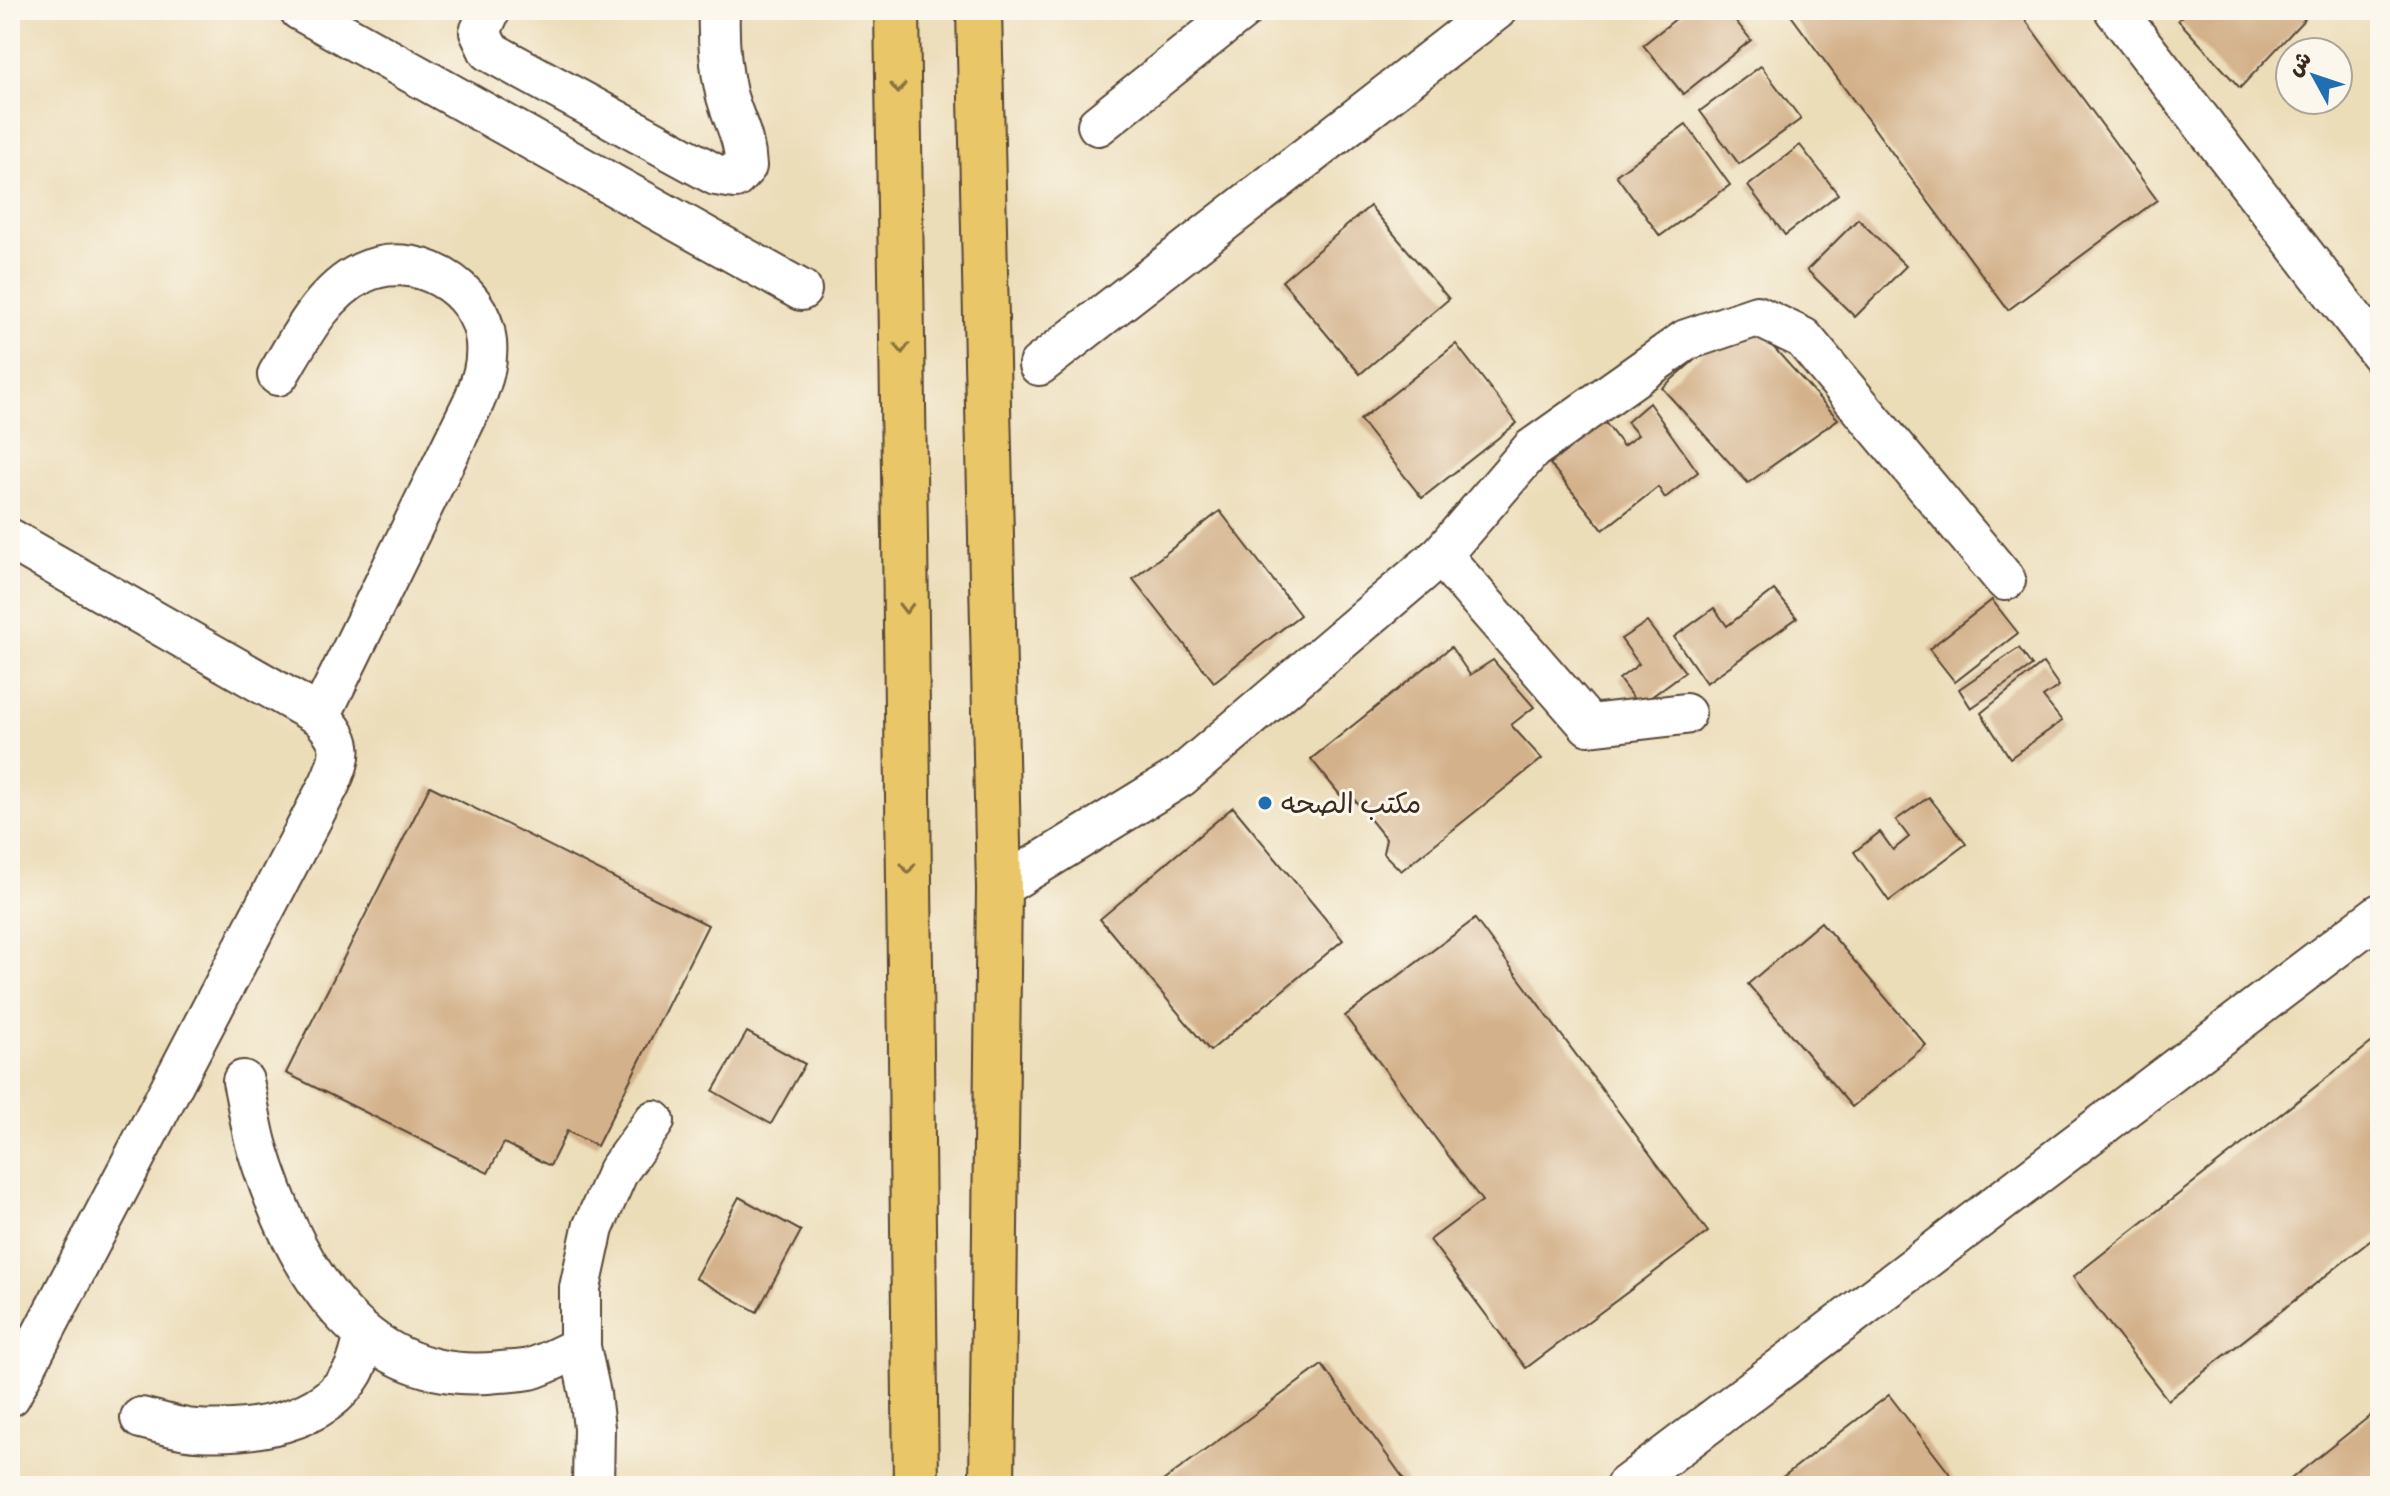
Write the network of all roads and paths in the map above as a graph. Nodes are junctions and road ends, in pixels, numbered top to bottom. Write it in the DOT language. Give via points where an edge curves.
graph roads {
  1 [pos="300,10"];
  2 [pos="490,10"];
  3 [pos="719,10"];
  4 [pos="897,10"];
  5 [pos="979,10"];
  6 [pos="1242,10"];
  7 [pos="2115,10"];
  8 [pos="1471,18"];
  9 [pos="1098,125"];
  10 [pos="801,290"];
  11 [pos="2380,353"];
  12 [pos="1039,365"];
  13 [pos="278,375"];
  14 [pos="10,539"];
  15 [pos="1441,555"];
  16 [pos="2005,580"];
  17 [pos="1685,714"];
  18 [pos="320,716"];
  19 [pos="999,888"];
  20 [pos="2380,914"];
  21 [pos="243,1081"];
  22 [pos="654,1121"];
  23 [pos="365,1336"];
  24 [pos="580,1347"];
  25 [pos="10,1396"];
  26 [pos="141,1418"];
  27 [pos="593,1486"];
  28 [pos="916,1486"];
  29 [pos="992,1486"];
  30 [pos="1626,1486"];
  1 -- 10 [label="street"];
  2 -- 3 [label="street" via="480,32 489,51 716,175 735,178 746,166 745,146 726,92"];
  4 -- 28 [label="main road, one-way"];
  5 -- 19 [label="main road"];
  6 -- 9 [label="street"];
  7 -- 11 [label="street"];
  8 -- 12 [label="street"];
  13 -- 18 [label="street" via="337,289 364,272 395,265 427,269 455,285 475,309 486,339 486,371 474,401"];
  14 -- 18 [label="street"];
  15 -- 16 [label="street" via="1532,449 1686,340 1757,316 1803,338"];
  15 -- 17 [label="street" via="1589,725"];
  15 -- 19 [label="street" via="1180,777"];
  18 -- 25 [label="street" via="337,734 340,759 330,783"];
  19 -- 29 [label="main road"];
  20 -- 30 [label="street"];
  21 -- 23 [label="street" via="256,1144 277,1205 306,1262 342,1315"];
  22 -- 24 [label="street" via="618,1171 593,1228 580,1288"];
  23 -- 24 [label="street" via="399,1358 436,1371 476,1375 530,1368"];
  23 -- 26 [label="street" via="353,1371 331,1399 299,1416 247,1429 193,1430"];
  24 -- 27 [label="street" via="594,1428"];
}
